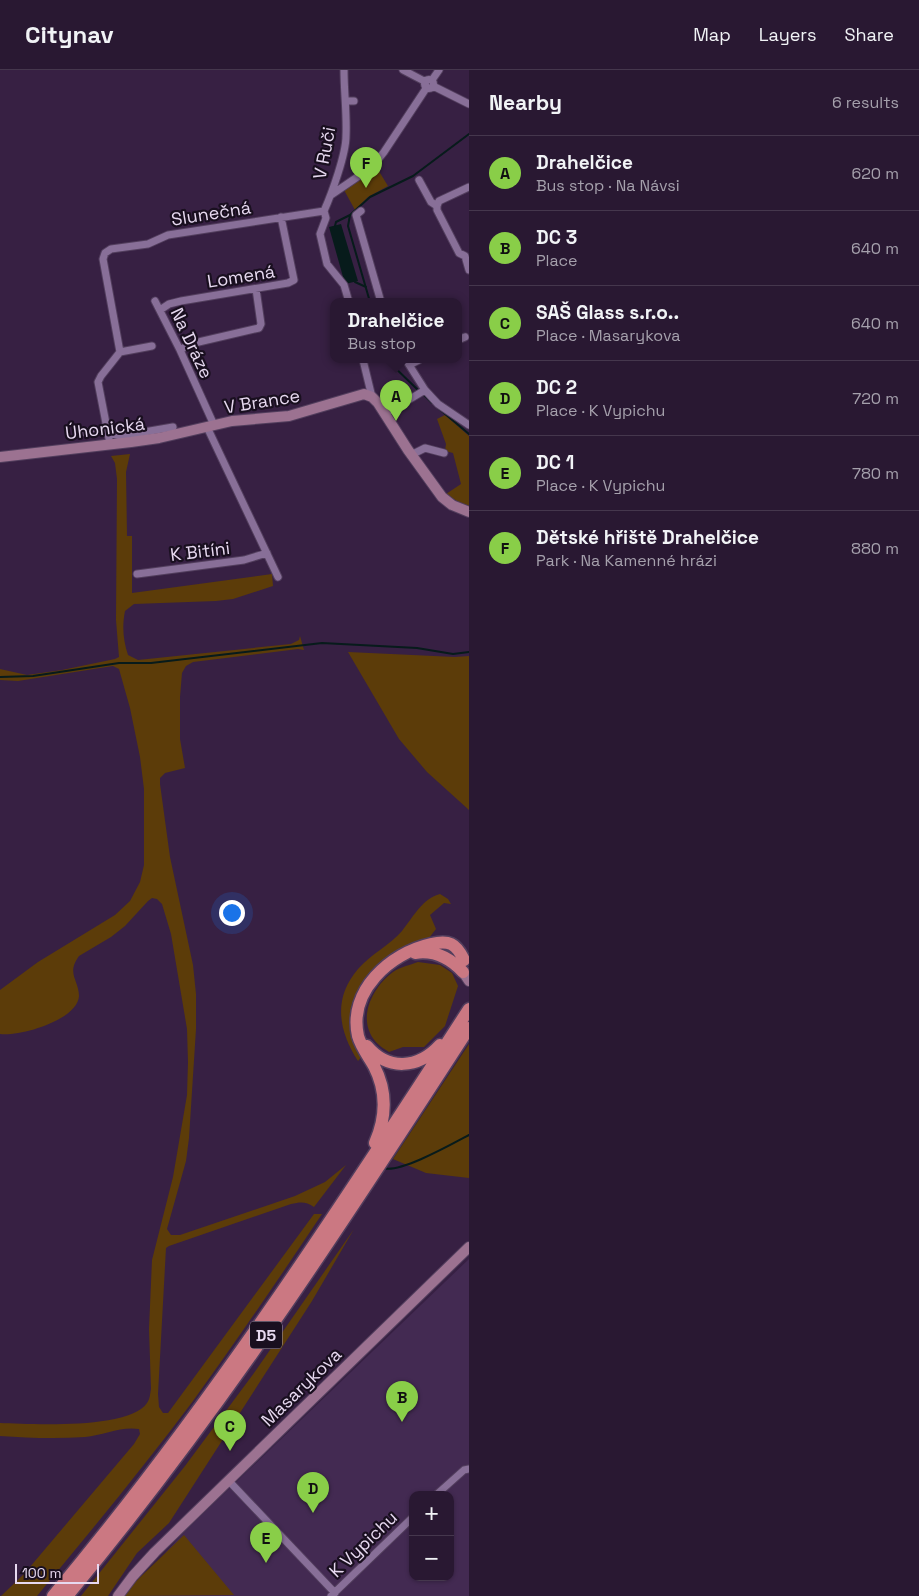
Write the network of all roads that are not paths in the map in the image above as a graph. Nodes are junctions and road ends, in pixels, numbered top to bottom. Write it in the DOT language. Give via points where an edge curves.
graph roads {
  1 [pos="344,70"];
  2 [pos="403,70"];
  3 [pos="439,70"];
  4 [pos="430,84"];
  5 [pos="346,101"];
  6 [pos="354,101"];
  7 [pos="469,104"];
  8 [pos="420,180"];
  9 [pos="469,187"];
  10 [pos="331,195"];
  11 [pos="434,204"];
  12 [pos="324,210"];
  13 [pos="361,210"];
  14 [pos="282,217"];
  15 [pos="467,255"];
  16 [pos="469,270"];
  17 [pos="256,289"];
  18 [pos="348,298"];
  19 [pos="380,298"];
  20 [pos="155,301"];
  21 [pos="160,310"];
  22 [pos="152,346"];
  23 [pos="180,350"];
  24 [pos="120,352"];
  25 [pos="364,363"];
  26 [pos="408,363"];
  27 [pos="422,392"];
  28 [pos="372,397"];
  29 [pos="385,414"];
  30 [pos="469,425"];
  31 [pos="210,426"];
  32 [pos="173,427"];
  33 [pos="107,431"];
  34 [pos="79,433"];
  35 [pos="110,444"];
  36 [pos="444,453"];
  37 [pos="412,455"];
  38 [pos="0,457"];
  39 [pos="469,512"];
  40 [pos="267,553"];
  41 [pos="137,574"];
  42 [pos="278,577"];
  43 [pos="466,971"];
  44 [pos="469,1009"];
  45 [pos="357,1023"];
  46 [pos="466,1027"];
  47 [pos="355,1184"];
  48 [pos="469,1247"];
  49 [pos="469,1469"];
  50 [pos="228,1480"];
  51 [pos="440,1491"];
  52 [pos="409,1521"];
  53 [pos="333,1594"];
  54 [pos="53,1596"];
  55 [pos="67,1596"];
  56 [pos="118,1596"];
  1 -- 5 [label="street, V Ruči"];
  2 -- 4 [label="street"];
  3 -- 4 [label="street"];
  4 -- 7 [label="street"];
  4 -- 10 [label="street" via="372,167"];
  5 -- 6 [label="street"];
  5 -- 10 [label="street, V Ruči" via="346,139"];
  8 -- 11 [label="street"];
  9 -- 11 [label="street"];
  10 -- 12 [label="street, V Ruči"];
  11 -- 15 [label="street" via="459,253"];
  12 -- 14 [label="street, Slunečná"];
  12 -- 18 [label="street, V Ruči" via="326,218 320,234 327,264 344,285"];
  13 -- 19 [label="street" via="356,215"];
  14 -- 17 [label="street, Lomená" via="294,280"];
  14 -- 24 [label="street, Slunečná" via="168,235 148,244 111,249 105,253 103,259"];
  15 -- 16 [label="street"];
  17 -- 21 [label="street, Lomená" via="181,301"];
  17 -- 23 [label="street" via="259,328 190,344"];
  20 -- 21 [label="street, Na Dráze"];
  21 -- 23 [label="street, Na Dráze"];
  22 -- 24 [label="street"];
  23 -- 31 [label="street, Na Dráze"];
  24 -- 33 [label="street" via="98,382"];
  25 -- 28 [label="street"];
  26 -- 27 [label="street"];
  27 -- 29 [label="street"];
  27 -- 30 [label="street"];
  28 -- 29 [label="main road"];
  28 -- 31 [label="main road, V Brance" via="359,394 289,416 250,418"];
  29 -- 37 [label="main road"];
  31 -- 35 [label="main road, Úhonická" via="159,438"];
  31 -- 40 [label="street, Na Dráze"];
  32 -- 33 [label="street" via="121,436"];
  33 -- 34 [label="street"];
  33 -- 35 [label="street"];
  35 -- 38 [label="main road, Úhonická"];
  36 -- 37 [label="street" via="424,448"];
  37 -- 39 [label="main road" via="442,497"];
  40 -- 41 [label="street, K Bitíni" via="244,560"];
  40 -- 42 [label="street, Na Dráze"];
  43 -- 45 [label="highway" via="430,953 414,954 392,962 368,987 358,1007"];
  44 -- 46 [label="highway, D5"];
  45 -- 46 [label="highway" via="364,1041 375,1054 388,1062 402,1064 432,1054"];
  45 -- 47 [label="highway" via="359,1040 380,1082 384,1110 376,1141"];
  46 -- 47 [label="highway, D5"];
  46 -- 55 [label="highway, D5" via="264,1338 183,1450"];
  47 -- 54 [label="highway, D5" via="175,1443"];
  48 -- 50 [label="main road, Masarykova"];
  49 -- 51 [label="street"];
  50 -- 53 [label="street, K Vypichu"];
  50 -- 56 [label="main road, Masarykova" via="150,1558"];
  52 -- 53 [label="street, K Vypichu"];
}
